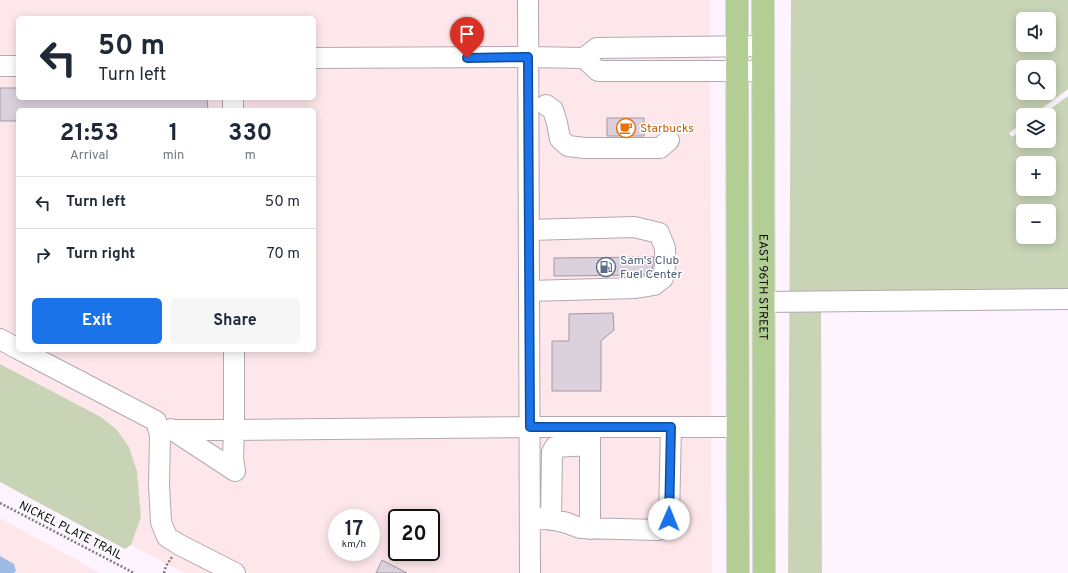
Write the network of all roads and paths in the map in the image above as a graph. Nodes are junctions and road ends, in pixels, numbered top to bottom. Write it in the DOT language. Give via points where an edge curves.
graph roads {
  1 [pos="528,0"];
  2 [pos="737,0"];
  3 [pos="763,0"];
  4 [pos="763,46"];
  5 [pos="737,47"];
  6 [pos="528,57"];
  7 [pos="316,58"];
  8 [pos="584,58"];
  9 [pos="0,66"];
  10 [pos="16,66"];
  11 [pos="737,71"];
  12 [pos="763,71"];
  13 [pos="546,105"];
  14 [pos="669,140"];
  15 [pos="529,230"];
  16 [pos="529,291"];
  17 [pos="1068,299"];
  18 [pos="763,302"];
  19 [pos="0,339"];
  20 [pos="16,347"];
  21 [pos="25,352"];
  22 [pos="234,352"];
  23 [pos="165,425"];
  24 [pos="530,427"];
  25 [pos="671,427"];
  26 [pos="737,427"];
  27 [pos="234,430"];
  28 [pos="590,436"];
  29 [pos="0,503"];
  30 [pos="530,517"];
  31 [pos="551,520"];
  32 [pos="590,529"];
  33 [pos="738,537"];
  34 [pos="134,573"];
  35 [pos="235,573"];
  36 [pos="530,573"];
  37 [pos="738,573"];
  38 [pos="743,573"];
  39 [pos="764,573"];
  1 -- 6 [label="lane"];
  2 -- 5 [label="main road"];
  3 -- 4 [label="main road, EAST 96TH STREET"];
  4 -- 5 [label="lane"];
  4 -- 12 [label="main road, EAST 96TH STREET"];
  5 -- 8 [label="lane" via="598,48"];
  5 -- 11 [label="main road"];
  6 -- 7 [label="lane"];
  6 -- 8 [label="lane"];
  6 -- 15 [label="lane"];
  8 -- 11 [label="lane" via="598,71"];
  9 -- 10 [label="lane"];
  11 -- 12 [label="lane"];
  11 -- 26 [label="main road"];
  12 -- 18 [label="main road, EAST 96TH STREET"];
  13 -- 14 [label="lane" via="553,110 560,139 568,146 660,148"];
  15 -- 16 [label="lane"];
  15 -- 16 [label="lane" via="634,227 659,233 665,248 663,278 654,285 636,288"];
  16 -- 24 [label="lane"];
  17 -- 18 [label="lane"];
  18 -- 39 [label="main road, EAST 96TH STREET"];
  19 -- 20 [label="lane"];
  21 -- 23 [label="lane"];
  22 -- 27 [label="lane"];
  23 -- 27 [label="lane"];
  23 -- 27 [label="lane" via="235,471"];
  23 -- 35 [label="lane" via="160,435 159,484 161,522 167,537"];
  24 -- 27 [label="lane"];
  24 -- 28 [label="lane"];
  24 -- 30 [label="lane"];
  25 -- 26 [label="lane"];
  25 -- 28 [label="lane"];
  25 -- 32 [label="lane" via="669,519 664,528"];
  26 -- 33 [label="main road"];
  28 -- 31 [label="lane" via="554,447"];
  28 -- 32 [label="lane"];
  29 -- 34 [label="path, NICKEL PLATE TRAIL"];
  30 -- 31 [label="lane"];
  30 -- 36 [label="lane"];
  31 -- 32 [label="lane"];
  33 -- 37 [label="main road"];
  33 -- 38 [label="main road"];
}
